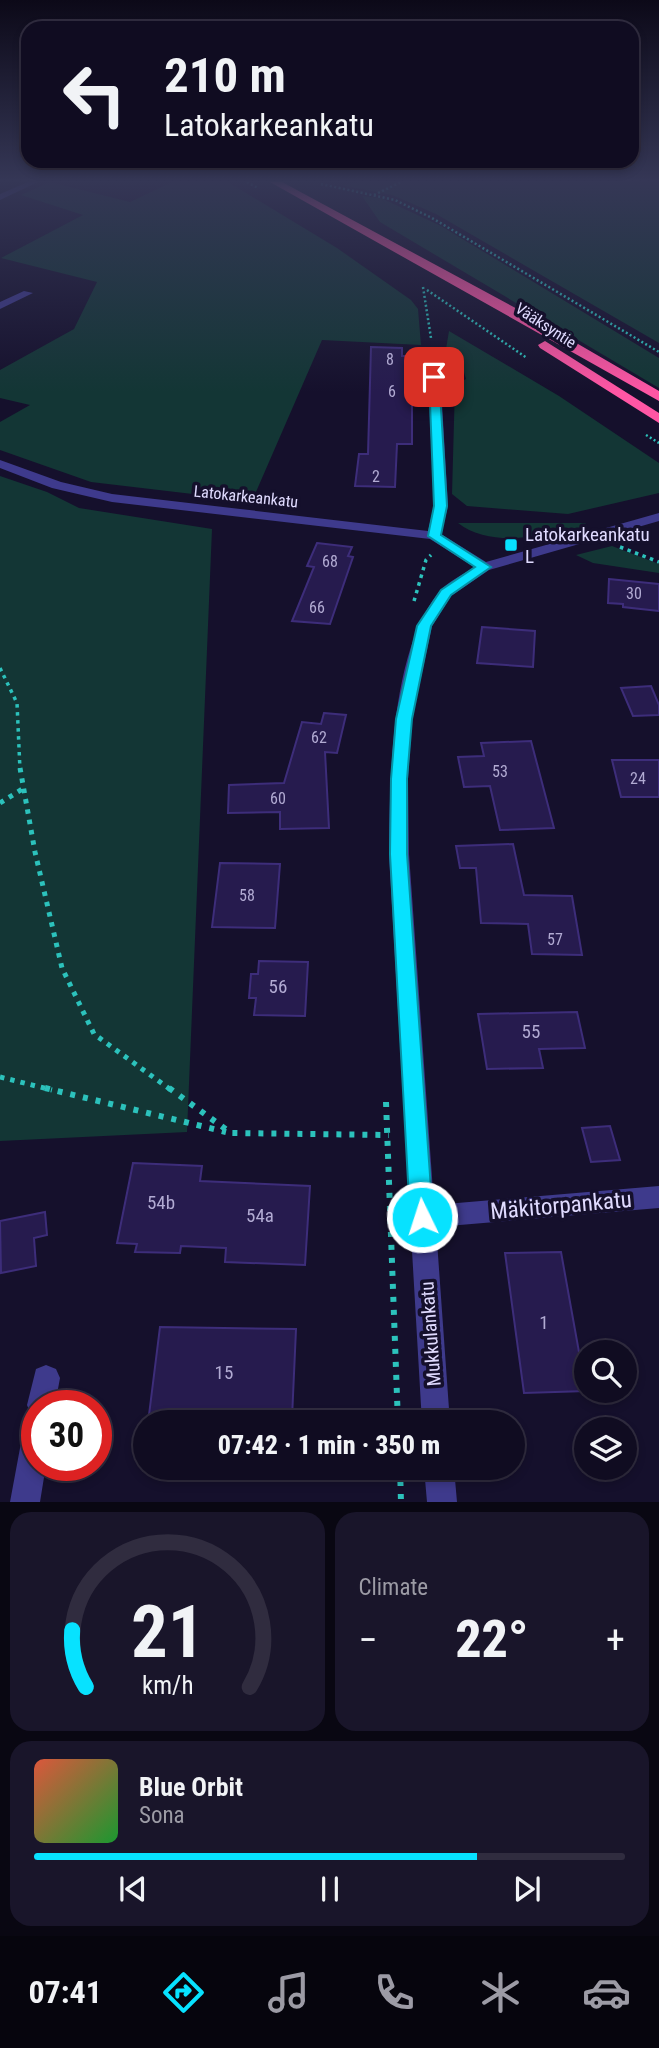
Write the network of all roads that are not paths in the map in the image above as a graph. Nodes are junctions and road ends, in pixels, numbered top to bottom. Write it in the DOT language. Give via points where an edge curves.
graph roads {
  1 [pos="400,252"];
  2 [pos="404,252"];
  3 [pos="28,293"];
  4 [pos="0,306"];
  5 [pos="433,352"];
  6 [pos="659,397"];
  7 [pos="659,419"];
  8 [pos="0,464"];
  9 [pos="659,519"];
  10 [pos="435,536"];
  11 [pos="484,567"];
  12 [pos="659,1197"];
  13 [pos="422,1217"];
  14 [pos="435,1410"];
  15 [pos="440,1480"];
  16 [pos="29,1481"];
  17 [pos="25,1502"];
  18 [pos="442,1502"];
  1 -- 7 [label="highway, Vääksyntie"];
  2 -- 6 [label="highway, Vääksyntie"];
  3 -- 4 [label="street"];
  5 -- 10 [label="street" via="440,506"];
  8 -- 10 [label="street, Latokarkeankatu" via="57,485 112,498"];
  9 -- 11 [label="street, Mukkulankatu" via="610,538"];
  10 -- 11 [label="street, Latokarkeankatu"];
  11 -- 13 [label="street, Mukkulankatu" via="446,593 424,626 404,719 398,854"];
  12 -- 13 [label="street, Mäkitorpankatu"];
  13 -- 14 [label="street, Mukkulankatu"];
  15 -- 18 [label="street"];
  16 -- 17 [label="street"];
}
